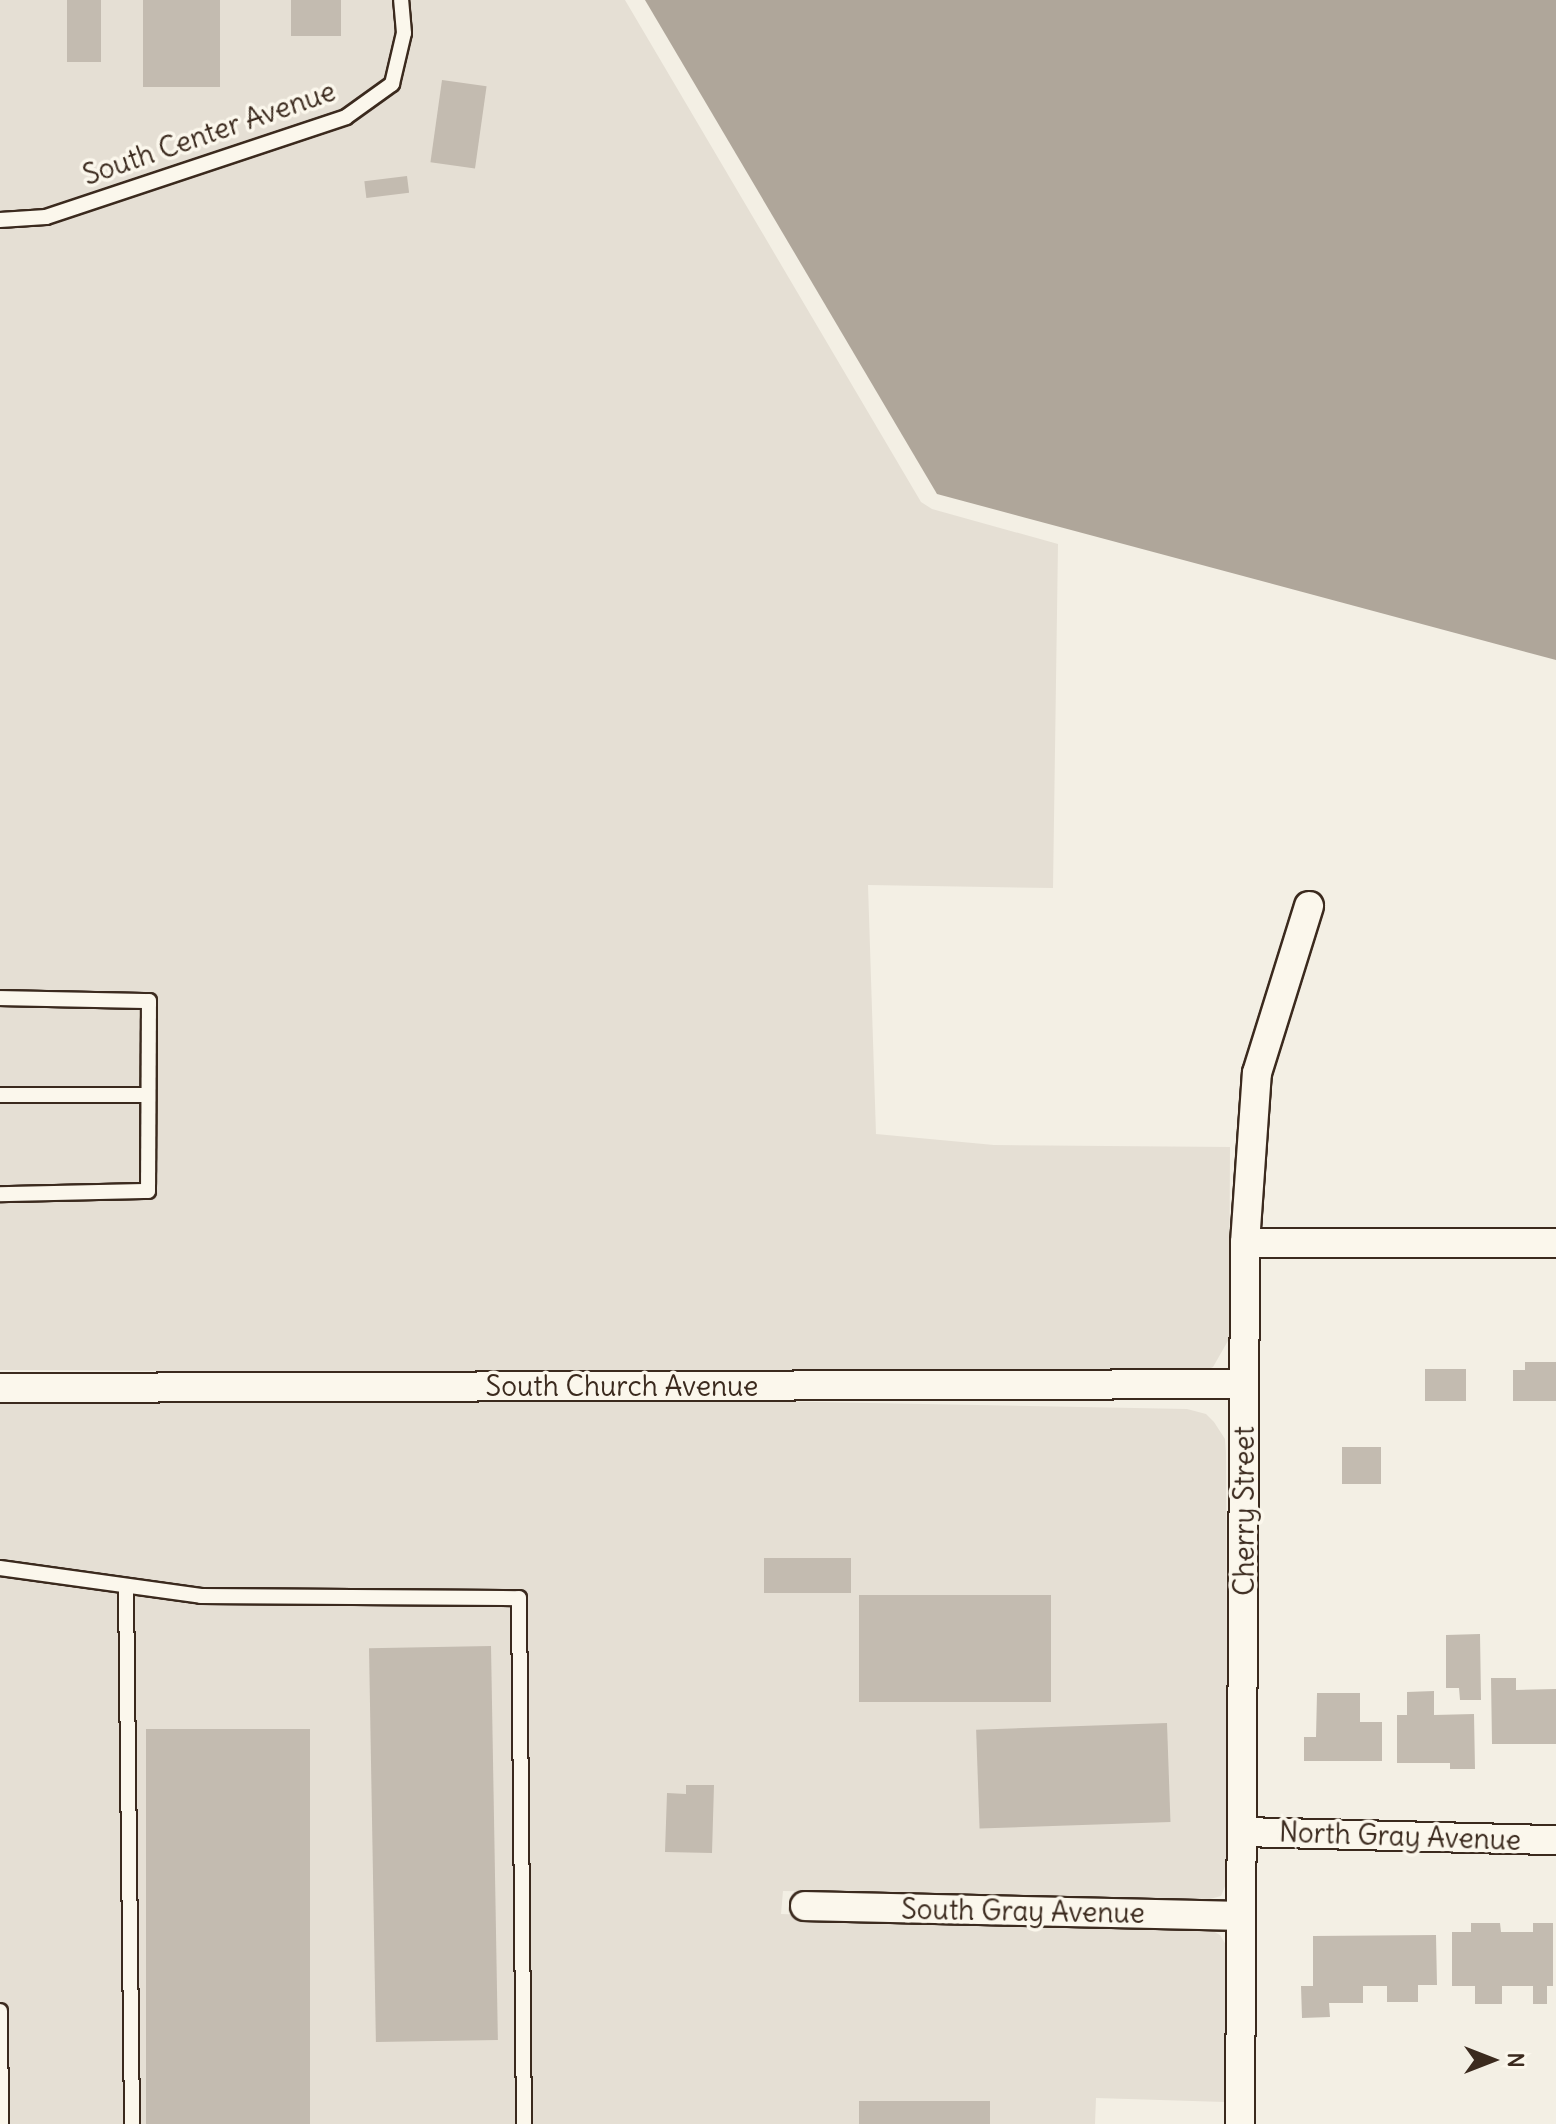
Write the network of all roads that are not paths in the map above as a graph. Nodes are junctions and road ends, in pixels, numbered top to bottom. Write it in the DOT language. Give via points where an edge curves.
graph roads {
  1 [pos="401,0"];
  2 [pos="0,220"];
  3 [pos="1309,906"];
  4 [pos="0,998"];
  5 [pos="0,1095"];
  6 [pos="148,1095"];
  7 [pos="0,1194"];
  8 [pos="1245,1243"];
  9 [pos="1556,1243"];
  10 [pos="1244,1384"];
  11 [pos="0,1388"];
  12 [pos="0,1568"];
  13 [pos="126,1586"];
  14 [pos="1243,1832"];
  15 [pos="1556,1840"];
  16 [pos="805,1906"];
  17 [pos="1241,1916"];
  18 [pos="0,2011"];
  19 [pos="1,2124"];
  20 [pos="132,2124"];
  21 [pos="524,2124"];
  22 [pos="1240,2124"];
  1 -- 2 [label="lane, South Center Avenue" via="404,33 392,84 346,117 46,217"];
  3 -- 8 [label="street, Cherry Street" via="1257,1073"];
  4 -- 6 [label="lane" via="149,1001"];
  5 -- 6 [label="lane"];
  6 -- 7 [label="lane" via="148,1191"];
  8 -- 9 [label="street"];
  8 -- 10 [label="street, Cherry Street"];
  10 -- 11 [label="street, South Church Avenue"];
  10 -- 14 [label="street, Cherry Street"];
  12 -- 13 [label="lane"];
  13 -- 20 [label="lane"];
  13 -- 21 [label="lane" via="201,1596 519,1598"];
  14 -- 15 [label="street, North Gray Avenue"];
  14 -- 17 [label="street, Cherry Street"];
  16 -- 17 [label="street, South Gray Avenue"];
  17 -- 22 [label="street, Cherry Street"];
  18 -- 19 [label="lane"];
}
